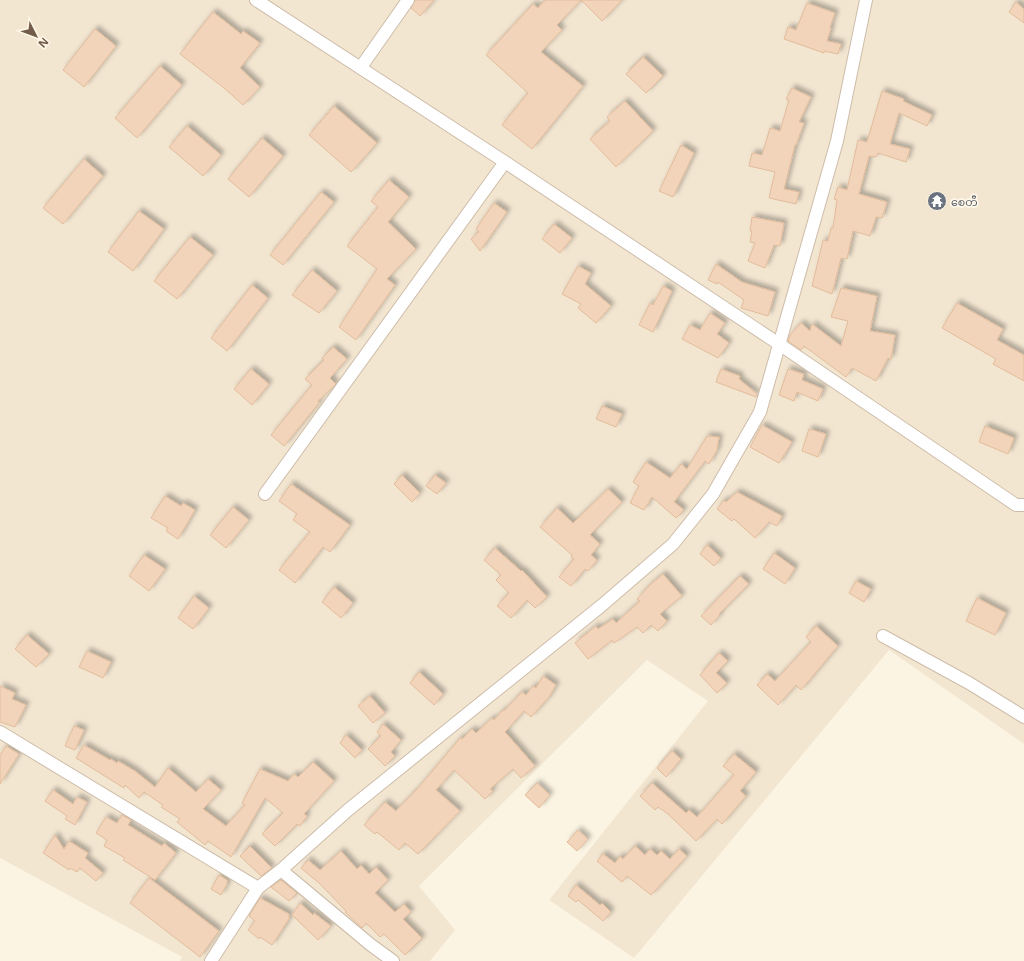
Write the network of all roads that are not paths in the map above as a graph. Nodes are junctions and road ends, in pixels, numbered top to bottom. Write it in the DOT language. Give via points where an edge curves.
graph roads {
  1 [pos="256,0"];
  2 [pos="408,0"];
  3 [pos="866,0"];
  4 [pos="361,67"];
  5 [pos="505,162"];
  6 [pos="779,344"];
  7 [pos="265,494"];
  8 [pos="1024,505"];
  9 [pos="883,636"];
  10 [pos="1024,718"];
  11 [pos="0,732"];
  12 [pos="282,870"];
  13 [pos="258,888"];
  14 [pos="211,961"];
  15 [pos="393,961"];
  1 -- 4 [label="street"];
  2 -- 4 [label="street"];
  3 -- 6 [label="street" via="837,142"];
  4 -- 5 [label="street"];
  5 -- 6 [label="street"];
  5 -- 7 [label="street"];
  6 -- 8 [label="street" via="1016,505"];
  6 -- 12 [label="street" via="760,412 713,494 673,544 601,606 348,810"];
  9 -- 10 [label="street" via="969,683"];
  11 -- 13 [label="street"];
  12 -- 13 [label="street"];
  12 -- 15 [label="street"];
  13 -- 14 [label="street"];
}
